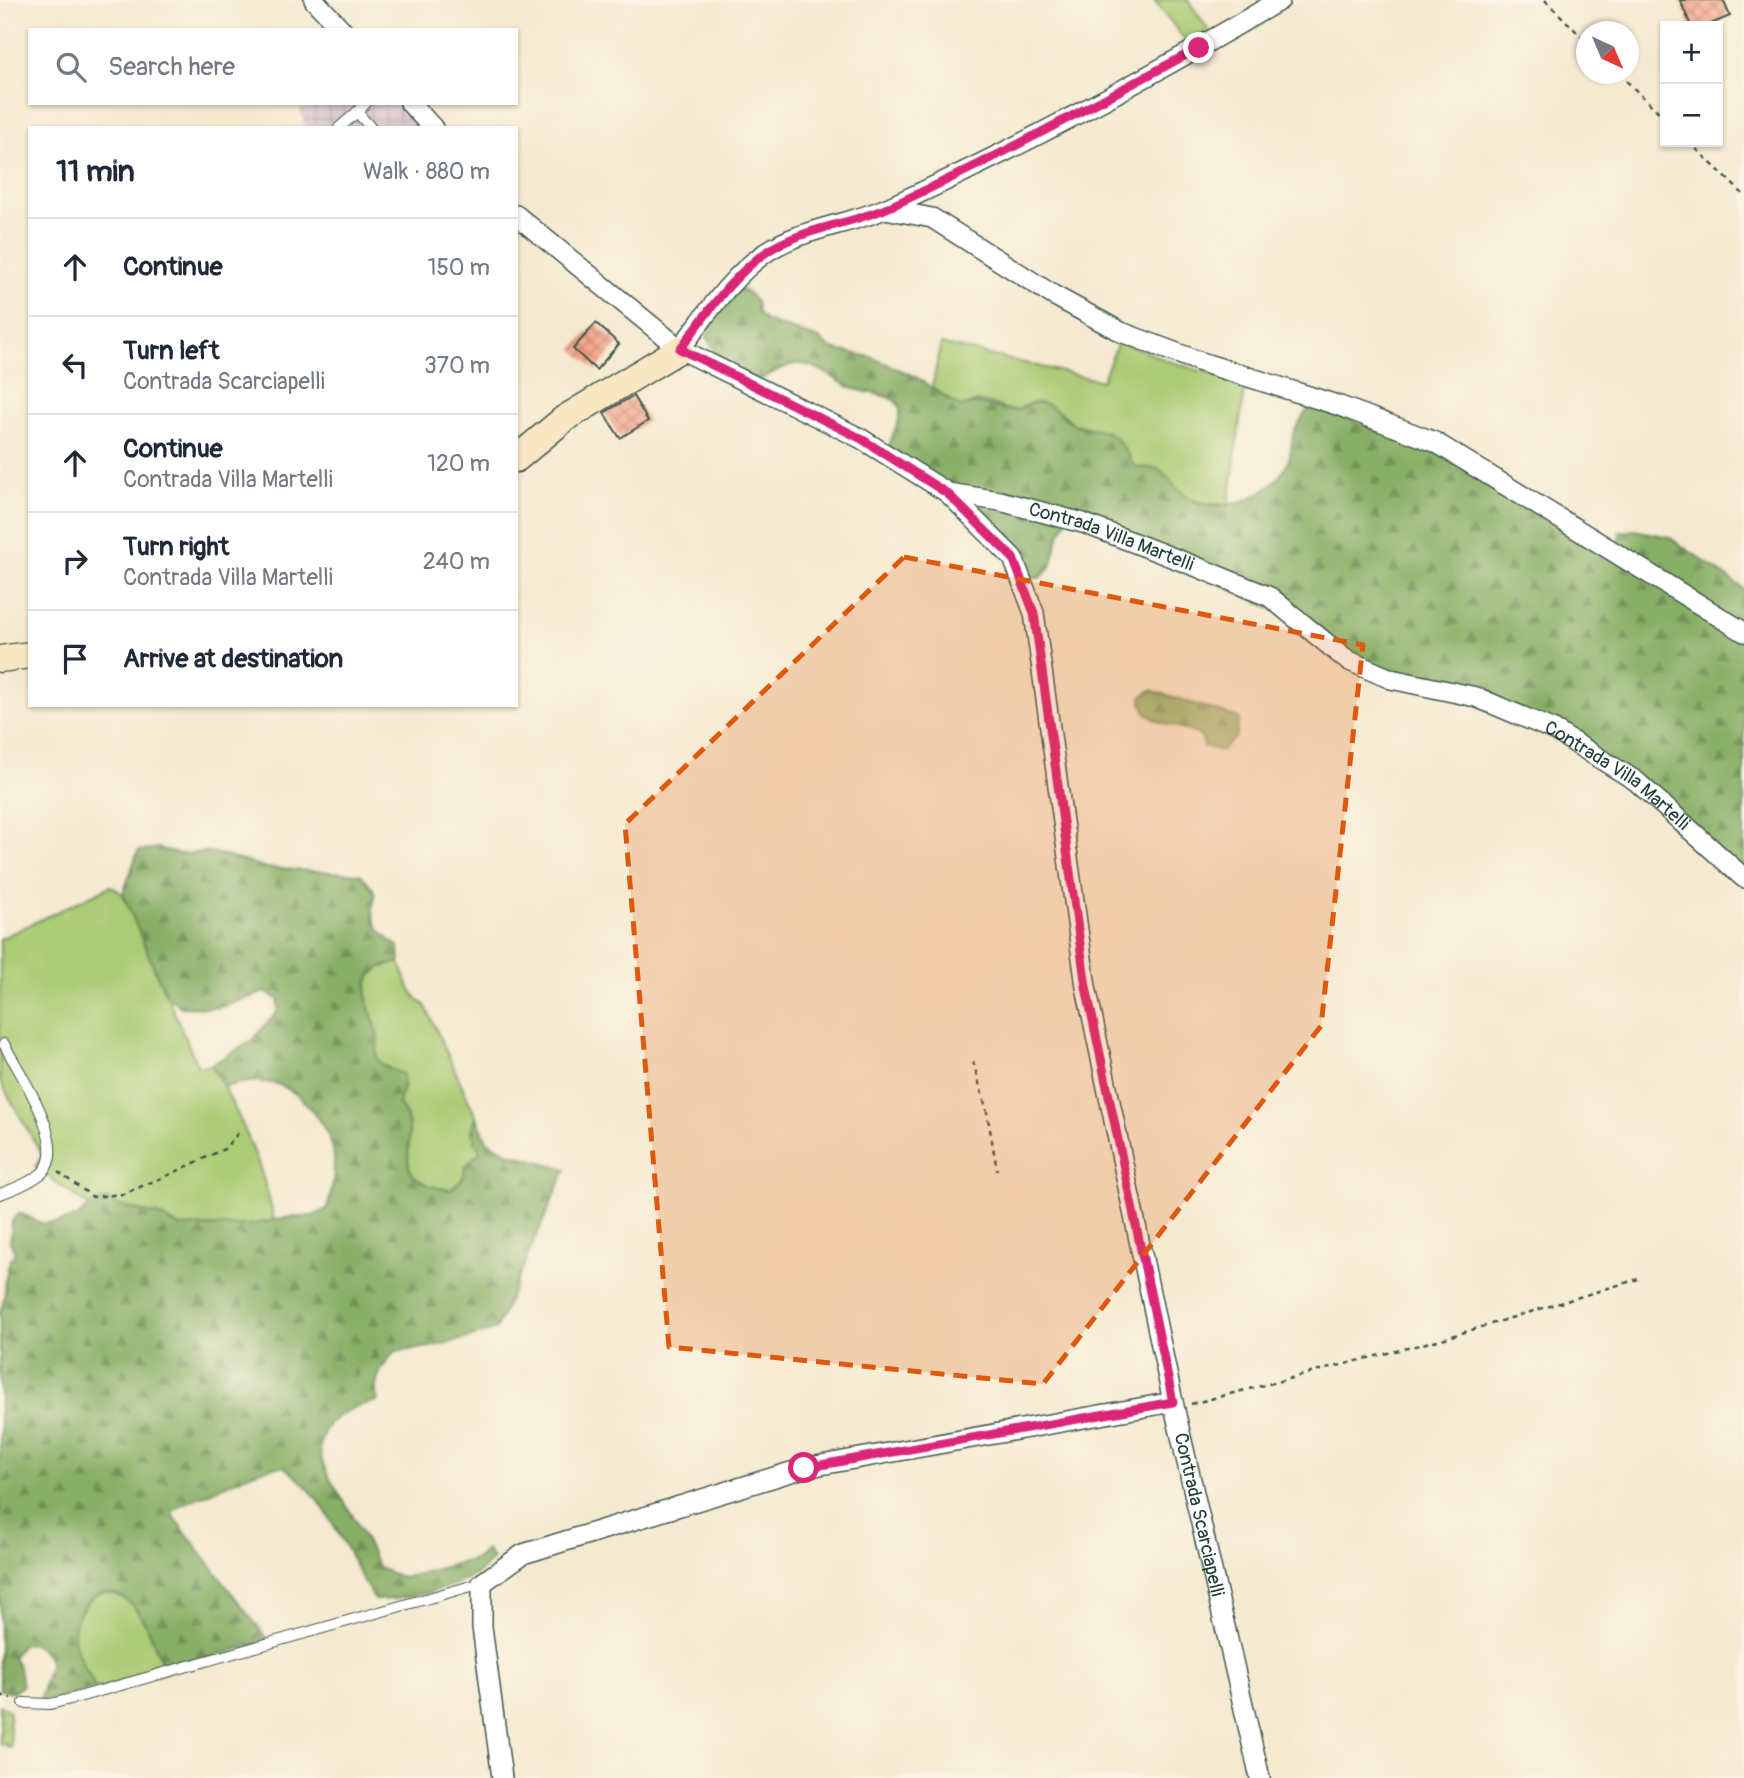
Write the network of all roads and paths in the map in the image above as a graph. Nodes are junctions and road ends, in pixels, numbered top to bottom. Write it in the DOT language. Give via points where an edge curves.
graph roads {
  1 [pos="314,0"];
  2 [pos="1280,0"];
  3 [pos="1545,0"];
  4 [pos="340,28"];
  5 [pos="1576,30"];
  6 [pos="1629,84"];
  7 [pos="364,105"];
  8 [pos="412,105"];
  9 [pos="357,112"];
  10 [pos="1660,113"];
  11 [pos="341,126"];
  12 [pos="369,126"];
  13 [pos="431,126"];
  14 [pos="1694,147"];
  15 [pos="1744,195"];
  16 [pos="884,209"];
  17 [pos="518,217"];
  18 [pos="680,349"];
  19 [pos="518,457"];
  20 [pos="948,494"];
  21 [pos="1744,632"];
  22 [pos="28,655"];
  23 [pos="0,659"];
  24 [pos="1744,878"];
  25 [pos="4,1044"];
  26 [pos="973,1061"];
  27 [pos="239,1132"];
  28 [pos="47,1163"];
  29 [pos="997,1170"];
  30 [pos="0,1195"];
  31 [pos="1638,1279"];
  32 [pos="1173,1405"];
  33 [pos="482,1583"];
  34 [pos="24,1703"];
  35 [pos="502,1778"];
  36 [pos="1259,1778"];
  1 -- 4 [label="street"];
  2 -- 16 [label="street" via="987,160"];
  3 -- 5 [label="path"];
  6 -- 10 [label="path"];
  7 -- 9 [label="lane"];
  8 -- 13 [label="street"];
  9 -- 11 [label="lane"];
  9 -- 12 [label="lane"];
  14 -- 15 [label="path"];
  16 -- 18 [label="street" via="771,249 740,272"];
  16 -- 21 [label="street" via="932,218 1121,332 1435,442"];
  17 -- 18 [label="street, Contrada Villa Martelli"];
  18 -- 19 [label="street" via="564,419"];
  18 -- 20 [label="street, Contrada Villa Martelli" via="860,438"];
  20 -- 24 [label="street, Contrada Villa Martelli" via="1000,501 1083,523 1197,567 1270,597 1347,660 1391,679 1476,697 1555,730 1636,781"];
  20 -- 32 [label="street, Contrada Scarciapelli" via="1013,558 1034,613 1086,987"];
  22 -- 23 [label="street"];
  25 -- 28 [label="lane" via="42,1116 50,1142"];
  26 -- 29 [label="path"];
  27 -- 28 [label="path" via="224,1149 123,1194 93,1197"];
  28 -- 30 [label="lane" via="43,1171"];
  31 -- 32 [label="path" via="1442,1339"];
  32 -- 33 [label="street" via="804,1468 523,1554"];
  32 -- 36 [label="street, Contrada Scarciapelli"];
  33 -- 34 [label="lane" via="75,1698 50,1704"];
  33 -- 35 [label="street" via="482,1627"];
}
